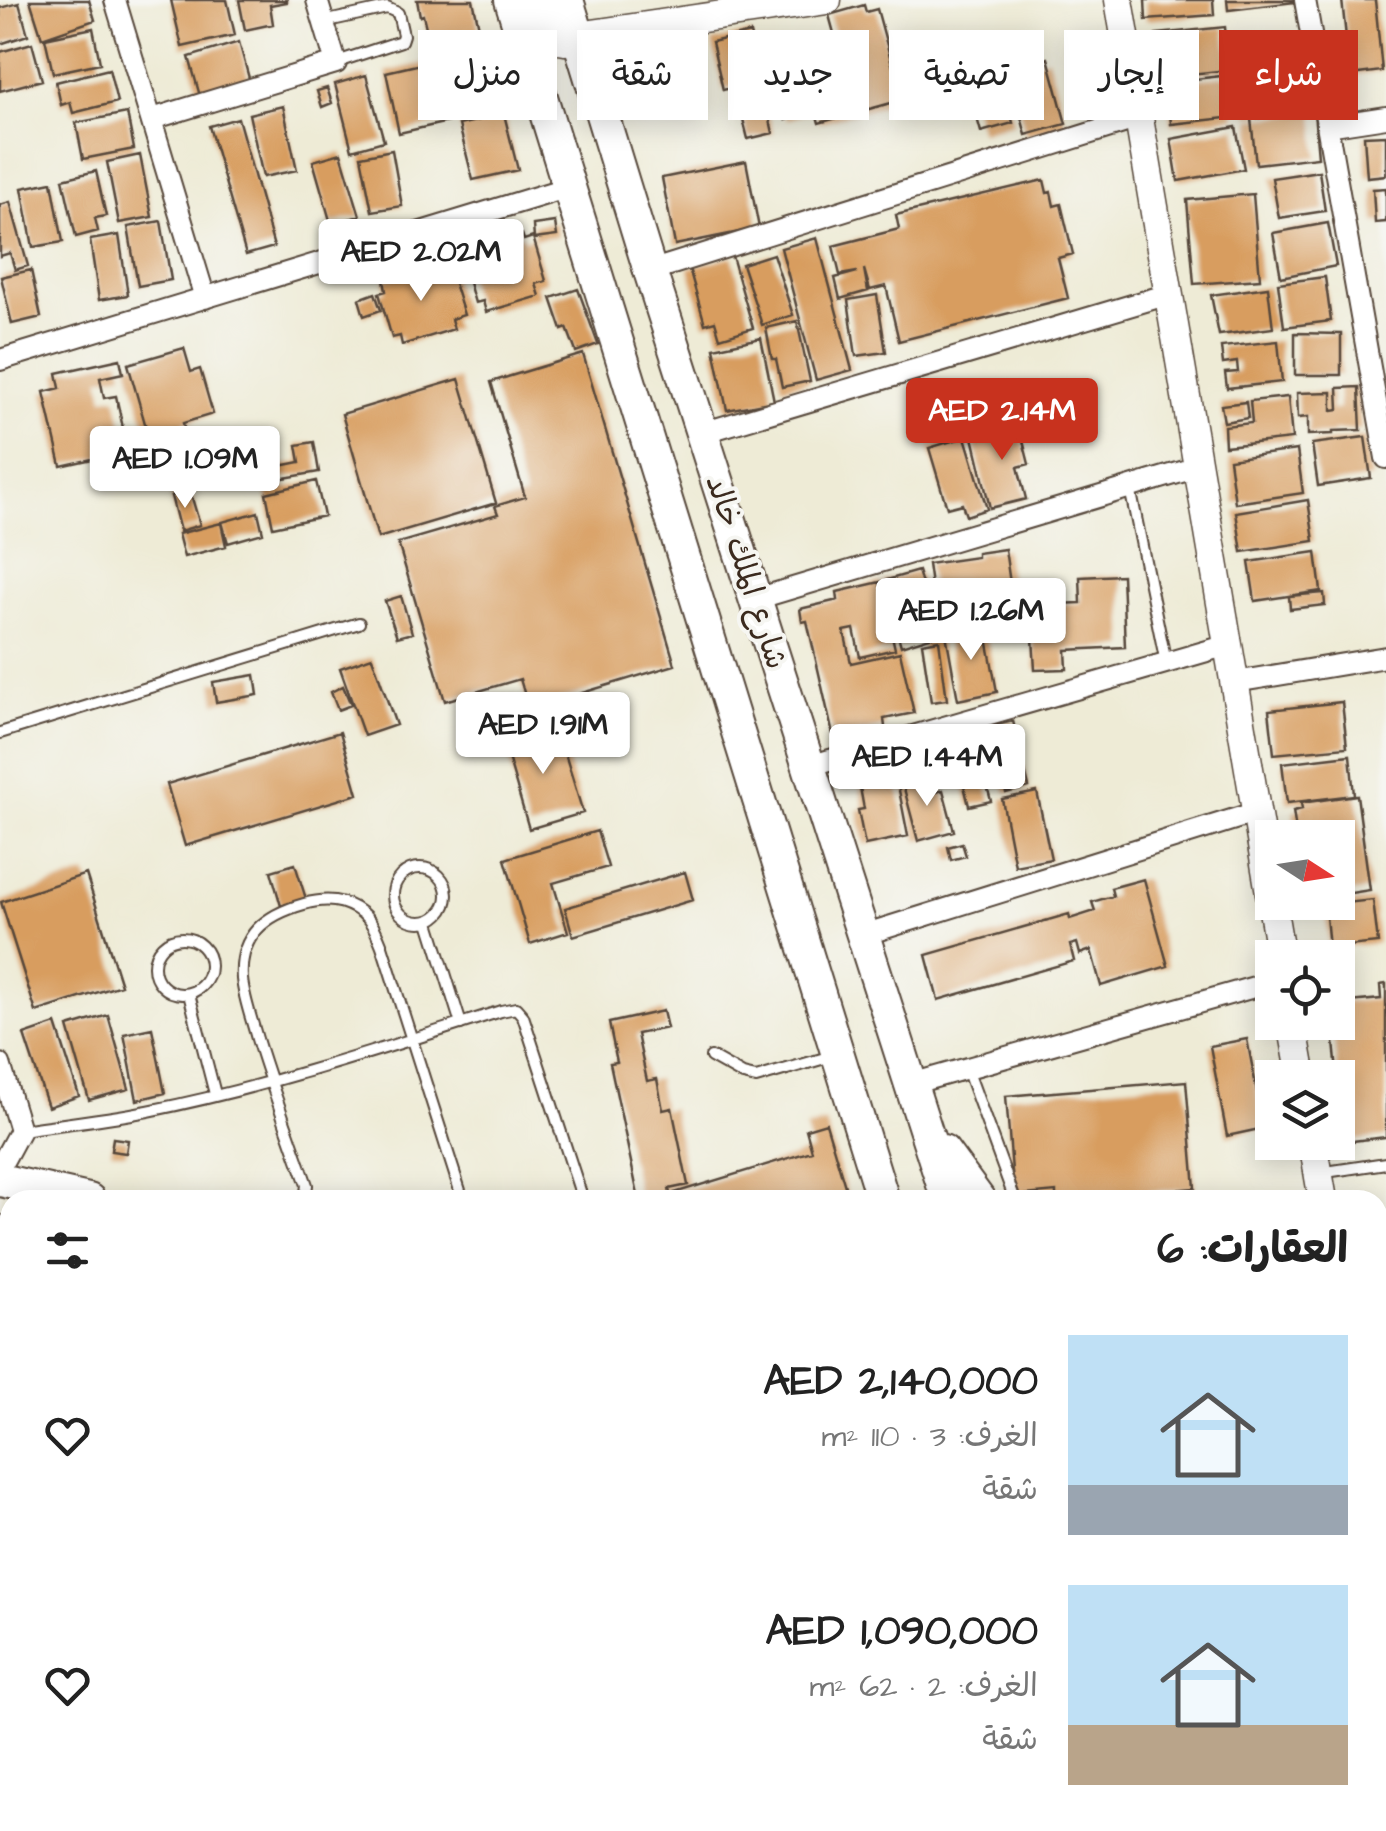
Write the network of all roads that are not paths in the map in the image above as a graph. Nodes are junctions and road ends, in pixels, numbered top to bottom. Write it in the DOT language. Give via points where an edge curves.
graph roads {
  1 [pos="116,0"];
  2 [pos="318,0"];
  3 [pos="511,0"];
  4 [pos="538,0"];
  5 [pos="567,0"];
  6 [pos="827,0"];
  7 [pos="1119,0"];
  8 [pos="1305,0"];
  9 [pos="323,22"];
  10 [pos="620,30"];
  11 [pos="1124,30"];
  12 [pos="577,33"];
  13 [pos="577,36"];
  14 [pos="336,62"];
  15 [pos="1386,117"];
  16 [pos="152,119"];
  17 [pos="604,120"];
  18 [pos="1133,120"];
  19 [pos="1139,120"];
  20 [pos="1327,126"];
  21 [pos="569,187"];
  22 [pos="650,271"];
  23 [pos="1168,294"];
  24 [pos="205,298"];
  25 [pos="0,360"];
  26 [pos="702,434"];
  27 [pos="1386,458"];
  28 [pos="1198,468"];
  29 [pos="1130,488"];
  30 [pos="756,600"];
  31 [pos="359,624"];
  32 [pos="1228,645"];
  33 [pos="1386,658"];
  34 [pos="1166,663"];
  35 [pos="1235,682"];
  36 [pos="0,733"];
  37 [pos="809,766"];
  38 [pos="1256,812"];
  39 [pos="429,922"];
  40 [pos="863,935"];
  41 [pos="1278,940"];
  42 [pos="1255,987"];
  43 [pos="189,994"];
  44 [pos="461,1024"];
  45 [pos="411,1040"];
  46 [pos="838,1054"];
  47 [pos="710,1056"];
  48 [pos="0,1064"];
  49 [pos="968,1068"];
  50 [pos="270,1080"];
  51 [pos="911,1084"];
  52 [pos="216,1094"];
  53 [pos="922,1118"];
  54 [pos="20,1130"];
  55 [pos="1316,1160"];
  56 [pos="1386,1163"];
  57 [pos="0,1167"];
  58 [pos="0,1180"];
  59 [pos="1321,1187"];
  60 [pos="44,1190"];
  61 [pos="306,1190"];
  62 [pos="460,1190"];
  63 [pos="580,1190"];
  64 [pos="880,1190"];
  65 [pos="945,1190"];
  66 [pos="971,1190"];
  67 [pos="1011,1190"];
  1 -- 16 [label="street"];
  2 -- 9 [label="street"];
  3 -- 21 [label="main road, شارع الملك خالد"];
  4 -- 13 [label="street" via="552,39"];
  5 -- 12 [label="main road, شارع الملك خالد"];
  6 -- 10 [label="street"];
  7 -- 11 [label="street"];
  8 -- 20 [label="street"];
  9 -- 14 [label="street"];
  9 -- 14 [label="lane" via="387,8 398,13 401,40"];
  14 -- 16 [label="street"];
  15 -- 20 [label="street"];
  16 -- 24 [label="street"];
  17 -- 22 [label="main road, شارع الملك خالد"];
  18 -- 22 [label="street"];
  19 -- 23 [label="street"];
  20 -- 27 [label="street"];
  21 -- 24 [label="street"];
  21 -- 46 [label="main road, شارع الملك خالد"];
  22 -- 26 [label="main road, شارع الملك خالد"];
  23 -- 26 [label="street"];
  23 -- 28 [label="street"];
  24 -- 25 [label="street"];
  26 -- 30 [label="main road, شارع الملك خالد"];
  28 -- 29 [label="street"];
  28 -- 32 [label="street"];
  29 -- 30 [label="street"];
  29 -- 34 [label="lane"];
  30 -- 37 [label="main road, شارع الملك خالد"];
  31 -- 36 [label="lane"];
  32 -- 34 [label="street"];
  32 -- 35 [label="street"];
  33 -- 35 [label="street"];
  34 -- 37 [label="street"];
  35 -- 38 [label="street"];
  37 -- 40 [label="main road, شارع الملك خالد"];
  38 -- 40 [label="street"];
  38 -- 41 [label="street"];
  39 -- 39 [label="lane" via="443,911 446,884 434,871 407,870 395,884 393,902 402,917"];
  39 -- 44 [label="lane"];
  40 -- 51 [label="main road, شارع الملك خالد"];
  42 -- 49 [label="street"];
  43 -- 43 [label="lane" via="203,985 210,962 196,941 180,938 158,951 155,976 165,989"];
  43 -- 52 [label="lane"];
  44 -- 45 [label="lane"];
  44 -- 63 [label="lane" via="516,1008 523,1016"];
  45 -- 50 [label="lane"];
  45 -- 50 [label="lane" via="382,946 363,914 323,899 283,910 258,926 243,957 247,1005"];
  45 -- 62 [label="lane"];
  46 -- 47 [label="lane" via="756,1078"];
  46 -- 64 [label="main road, شارع الملك خالد"];
  48 -- 54 [label="street"];
  49 -- 51 [label="street"];
  49 -- 67 [label="lane"];
  50 -- 52 [label="lane"];
  50 -- 61 [label="lane"];
  51 -- 53 [label="main road, شارع الملك خالد"];
  52 -- 54 [label="lane"];
  53 -- 65 [label="main road, شارع الملك خالد"];
  53 -- 66 [label="main road"];
  54 -- 57 [label="street"];
  55 -- 59 [label="street"];
  56 -- 59 [label="lane"];
  58 -- 60 [label="main road"];
}
